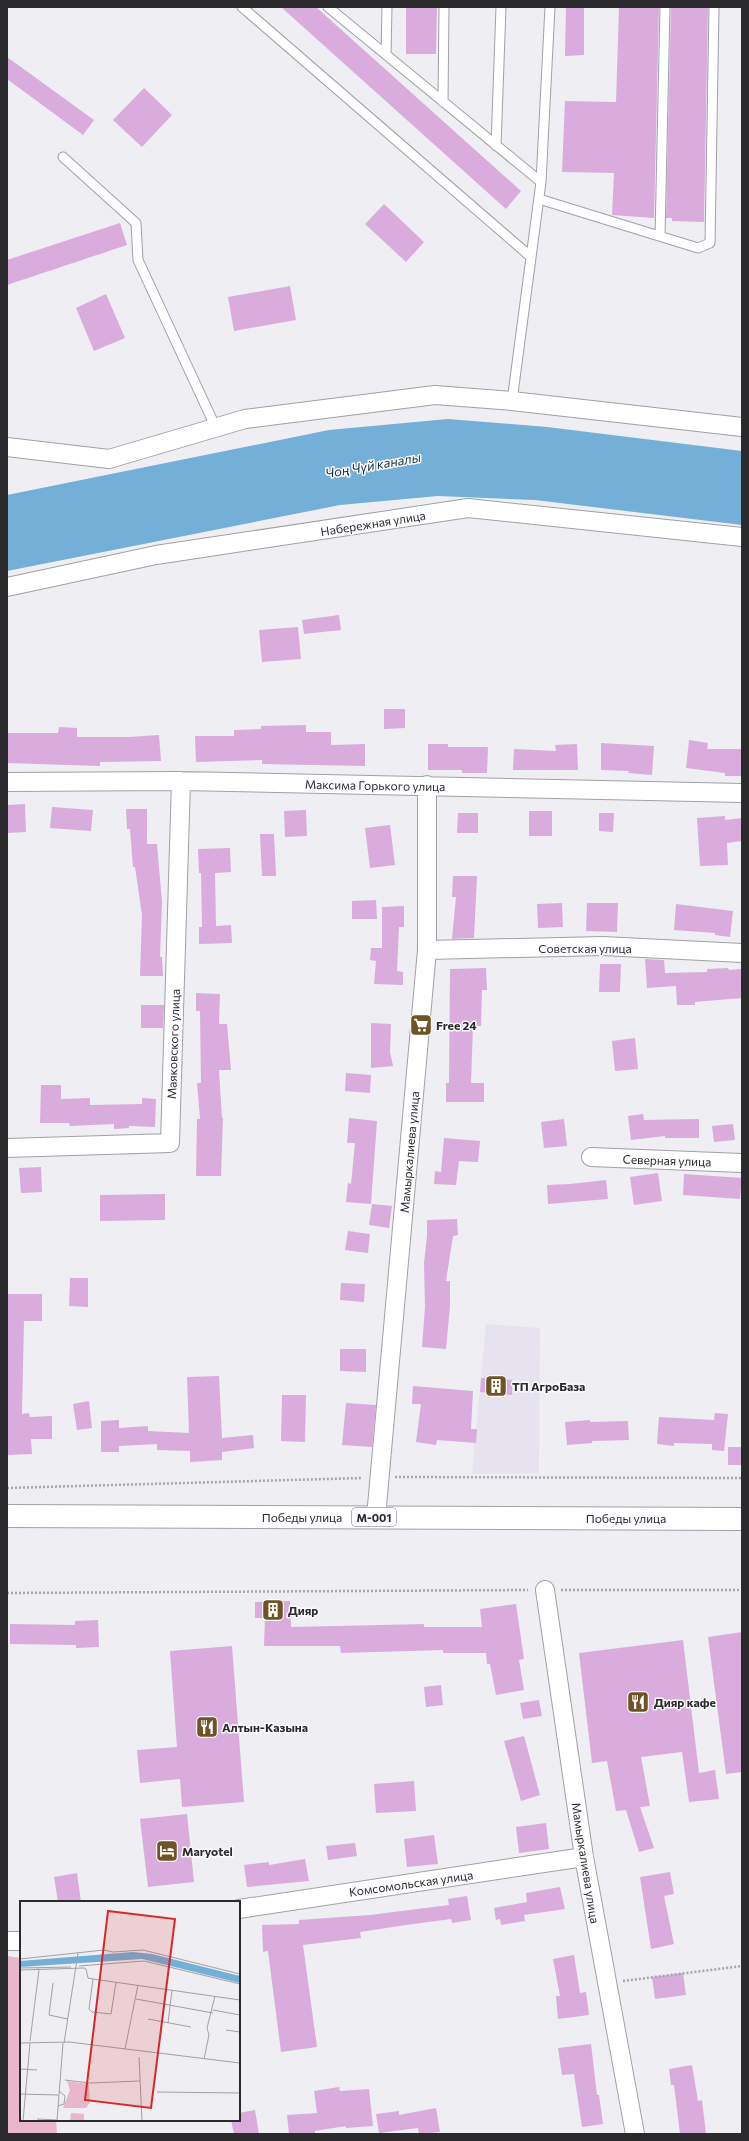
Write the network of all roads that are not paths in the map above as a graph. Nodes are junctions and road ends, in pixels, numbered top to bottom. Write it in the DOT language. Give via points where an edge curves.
graph roads {
  1 [pos="242,7"];
  2 [pos="328,7"];
  3 [pos="387,7"];
  4 [pos="444,7"];
  5 [pos="501,7"];
  6 [pos="550,7"];
  7 [pos="665,7"];
  8 [pos="714,7"];
  9 [pos="386,55"];
  10 [pos="443,102"];
  11 [pos="496,146"];
  12 [pos="63,157"];
  13 [pos="541,182"];
  14 [pos="539,199"];
  15 [pos="660,236"];
  16 [pos="531,257"];
  17 [pos="512,401"];
  18 [pos="742,427"];
  19 [pos="216,428"];
  20 [pos="7,447"];
  21 [pos="742,537"];
  22 [pos="7,587"];
  23 [pos="181,781"];
  24 [pos="7,782"];
  25 [pos="427,786"];
  26 [pos="742,793"];
  27 [pos="427,950"];
  28 [pos="742,953"];
  29 [pos="7,1148"];
  30 [pos="591,1157"];
  31 [pos="742,1163"];
  32 [pos="7,1516"];
  33 [pos="376,1517"];
  34 [pos="742,1519"];
  35 [pos="545,1590"];
  36 [pos="584,1857"];
  37 [pos="240,1909"];
  38 [pos="7,1941"];
  39 [pos="20,1941"];
  40 [pos="635,2134"];
  1 -- 16 [label="lane"];
  2 -- 9 [label="lane"];
  3 -- 9 [label="lane"];
  4 -- 10 [label="lane"];
  5 -- 11 [label="lane"];
  6 -- 13 [label="lane"];
  7 -- 15 [label="lane"];
  8 -- 15 [label="lane" via="710,243 698,248"];
  9 -- 10 [label="lane"];
  10 -- 11 [label="lane"];
  11 -- 13 [label="lane"];
  12 -- 19 [label="lane" via="136,223 138,260"];
  13 -- 14 [label="lane"];
  14 -- 15 [label="lane"];
  14 -- 16 [label="lane"];
  16 -- 17 [label="lane"];
  17 -- 18 [label="street"];
  17 -- 19 [label="street" via="435,395 245,419"];
  19 -- 20 [label="street" via="109,459"];
  21 -- 22 [label="street, Набережная улица" via="468,508 156,555"];
  23 -- 24 [label="street, Максима Горького улица"];
  23 -- 25 [label="street, Максима Горького улица"];
  23 -- 29 [label="street, Маяковского улица" via="170,1143"];
  25 -- 26 [label="street, Максима Горького улица"];
  25 -- 27 [label="street, Мамыркалиева улица"];
  27 -- 28 [label="street, Советская улица" via="604,946"];
  27 -- 33 [label="street, Мамыркалиева улица"];
  30 -- 31 [label="street, Северная улица"];
  32 -- 33 [label="main road, Победы улица / М-001"];
  33 -- 34 [label="main road, Победы улица / М-001"];
  35 -- 36 [label="street, Мамыркалиева улица"];
  36 -- 37 [label="street, Комсомольская улица"];
  36 -- 40 [label="street, Мамыркалиева улица"];
  38 -- 39 [label="street"];
}
